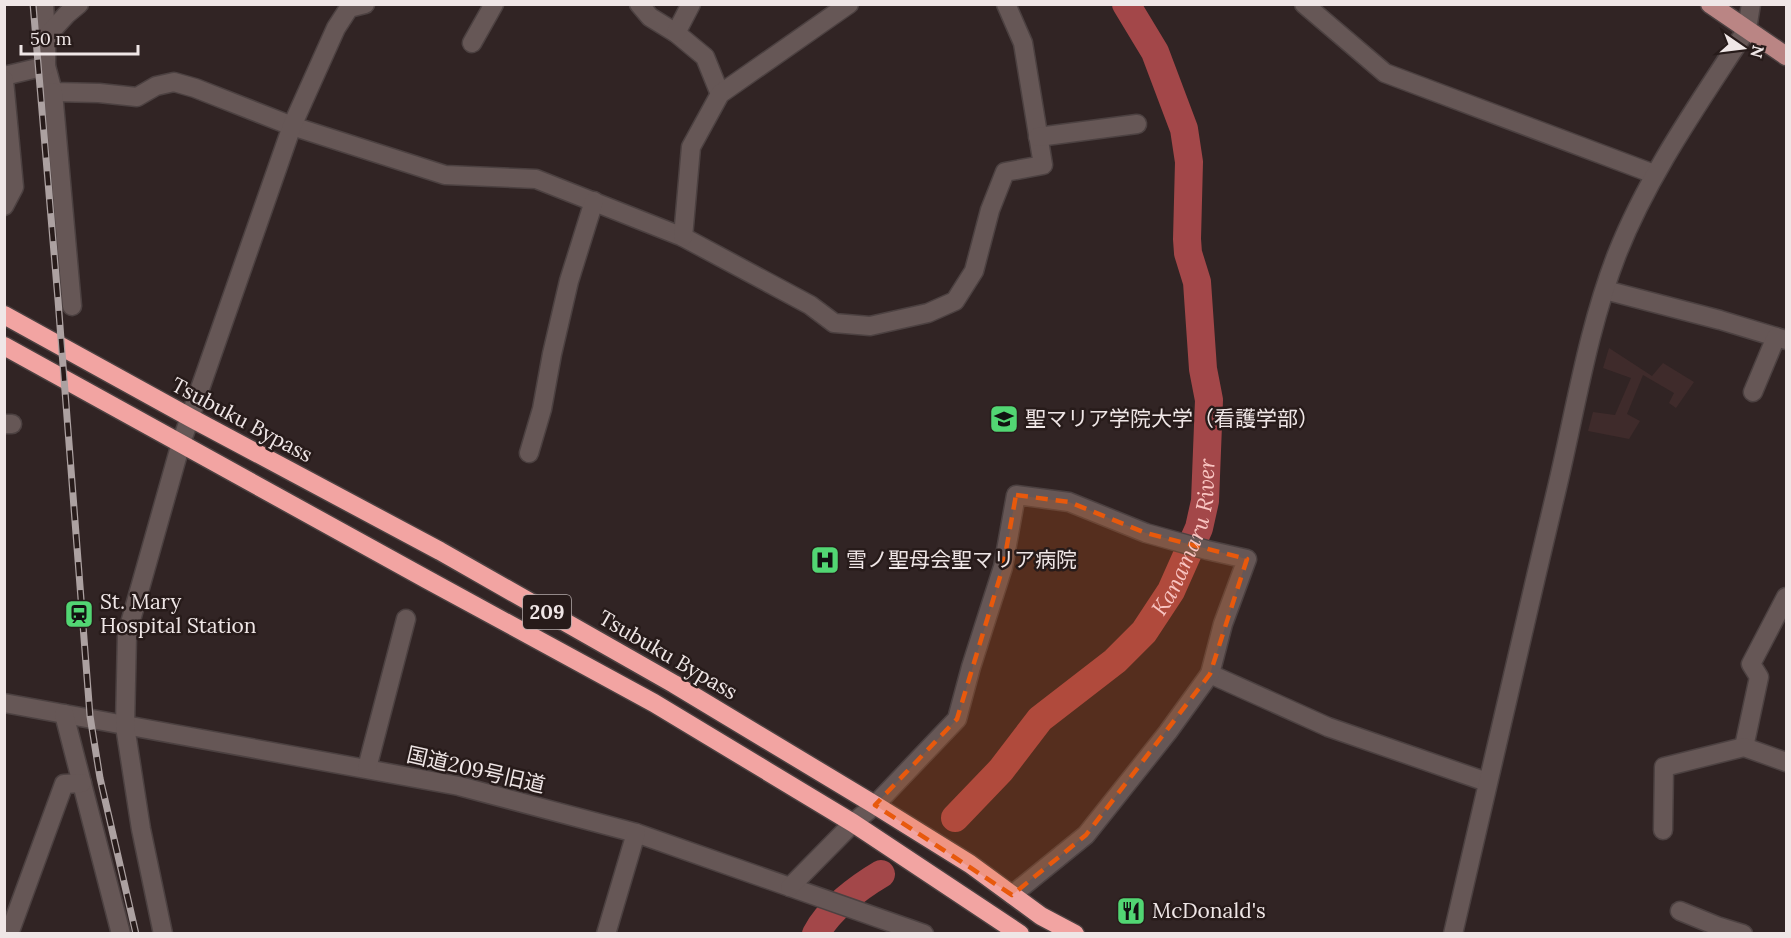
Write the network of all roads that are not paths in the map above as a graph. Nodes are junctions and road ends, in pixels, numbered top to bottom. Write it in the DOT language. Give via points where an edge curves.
graph roads {
  1 [pos="44,4"];
  2 [pos="79,4"];
  3 [pos="365,4"];
  4 [pos="494,4"];
  5 [pos="639,4"];
  6 [pos="691,4"];
  7 [pos="849,4"];
  8 [pos="1006,4"];
  9 [pos="1304,4"];
  10 [pos="1710,4"];
  11 [pos="1751,4"];
  12 [pos="1747,29"];
  13 [pos="676,33"];
  14 [pos="46,37"];
  15 [pos="472,43"];
  16 [pos="1786,56"];
  17 [pos="46,66"];
  18 [pos="4,76"];
  19 [pos="4,80"];
  20 [pos="53,92"];
  21 [pos="720,94"];
  22 [pos="1137,124"];
  23 [pos="292,126"];
  24 [pos="1038,137"];
  25 [pos="1654,174"];
  26 [pos="594,201"];
  27 [pos="4,206"];
  28 [pos="683,237"];
  29 [pos="1605,290"];
  30 [pos="72,306"];
  31 [pos="4,315"];
  32 [pos="1781,338"];
  33 [pos="4,346"];
  34 [pos="1753,392"];
  35 [pos="191,418"];
  36 [pos="181,443"];
  37 [pos="529,453"];
  38 [pos="1786,597"];
  39 [pos="406,619"];
  40 [pos="1210,674"];
  41 [pos="4,703"];
  42 [pos="64,714"];
  43 [pos="125,726"];
  44 [pos="1744,747"];
  45 [pos="1786,762"];
  46 [pos="368,768"];
  47 [pos="1487,782"];
  48 [pos="82,783"];
  49 [pos="875,805"];
  50 [pos="853,823"];
  51 [pos="1663,830"];
  52 [pos="636,833"];
  53 [pos="790,887"];
  54 [pos="1012,895"];
  55 [pos="1680,911"];
  56 [pos="9,933"];
  57 [pos="121,933"];
  58 [pos="163,933"];
  59 [pos="606,933"];
  60 [pos="924,933"];
  61 [pos="1020,933"];
  62 [pos="1075,933"];
  63 [pos="1453,933"];
  64 [pos="1743,933"];
  1 -- 14 [label="street"];
  2 -- 14 [label="street"];
  3 -- 23 [label="street" via="349,8 336,28"];
  4 -- 15 [label="street"];
  5 -- 13 [label="street" via="650,17"];
  6 -- 13 [label="street"];
  7 -- 21 [label="street"];
  8 -- 24 [label="street" via="1023,43"];
  9 -- 25 [label="street" via="1385,73"];
  10 -- 12 [label="main road"];
  11 -- 12 [label="street"];
  12 -- 16 [label="main road"];
  12 -- 25 [label="street"];
  13 -- 21 [label="street" via="705,57"];
  14 -- 17 [label="street"];
  17 -- 18 [label="street"];
  17 -- 20 [label="street"];
  19 -- 27 [label="street" via="14,186"];
  20 -- 23 [label="street" via="137,96 174,82"];
  20 -- 30 [label="street"];
  21 -- 28 [label="street" via="691,147"];
  22 -- 24 [label="street"];
  23 -- 26 [label="street" via="445,175 536,179"];
  23 -- 35 [label="street"];
  24 -- 28 [label="street" via="1043,165 1005,172 974,271 955,301 928,313 870,326 834,323 810,305"];
  25 -- 29 [label="street"];
  26 -- 28 [label="street"];
  26 -- 37 [label="street" via="569,280"];
  29 -- 32 [label="street"];
  29 -- 47 [label="street" via="1590,336"];
  31 -- 35 [label="highway, Tsubuku Bypass / 209"];
  32 -- 34 [label="street"];
  33 -- 36 [label="highway, 209"];
  35 -- 36 [label="street"];
  35 -- 49 [label="highway, Tsubuku Bypass / 209" via="440,551 674,684"];
  36 -- 43 [label="street" via="127,634"];
  36 -- 50 [label="highway, 209" via="654,703"];
  38 -- 44 [label="street" via="1750,664 1759,677"];
  39 -- 46 [label="street"];
  40 -- 47 [label="street" via="1328,728"];
  40 -- 49 [label="street" via="1247,559 1146,533 1070,502 1016,495 1004,567 957,719"];
  40 -- 54 [label="street" via="1086,835"];
  41 -- 42 [label="street, 国道209号旧道"];
  42 -- 43 [label="street, 国道209号旧道"];
  42 -- 48 [label="street"];
  43 -- 46 [label="street, 国道209号旧道"];
  43 -- 58 [label="street"];
  44 -- 45 [label="street"];
  44 -- 51 [label="street" via="1664,767"];
  46 -- 52 [label="street, 国道209号旧道" via="459,786"];
  47 -- 63 [label="street"];
  48 -- 56 [label="street" via="64,784"];
  48 -- 57 [label="street"];
  49 -- 50 [label="street"];
  49 -- 54 [label="highway, Tsubuku Bypass / 209"];
  50 -- 53 [label="street"];
  50 -- 61 [label="highway, 209"];
  52 -- 53 [label="street, 国道209号旧道"];
  52 -- 59 [label="street"];
  53 -- 60 [label="street, 国道209号旧道"];
  54 -- 62 [label="highway, Tsubuku Bypass / 209" via="1041,916"];
  55 -- 64 [label="street"];
}
